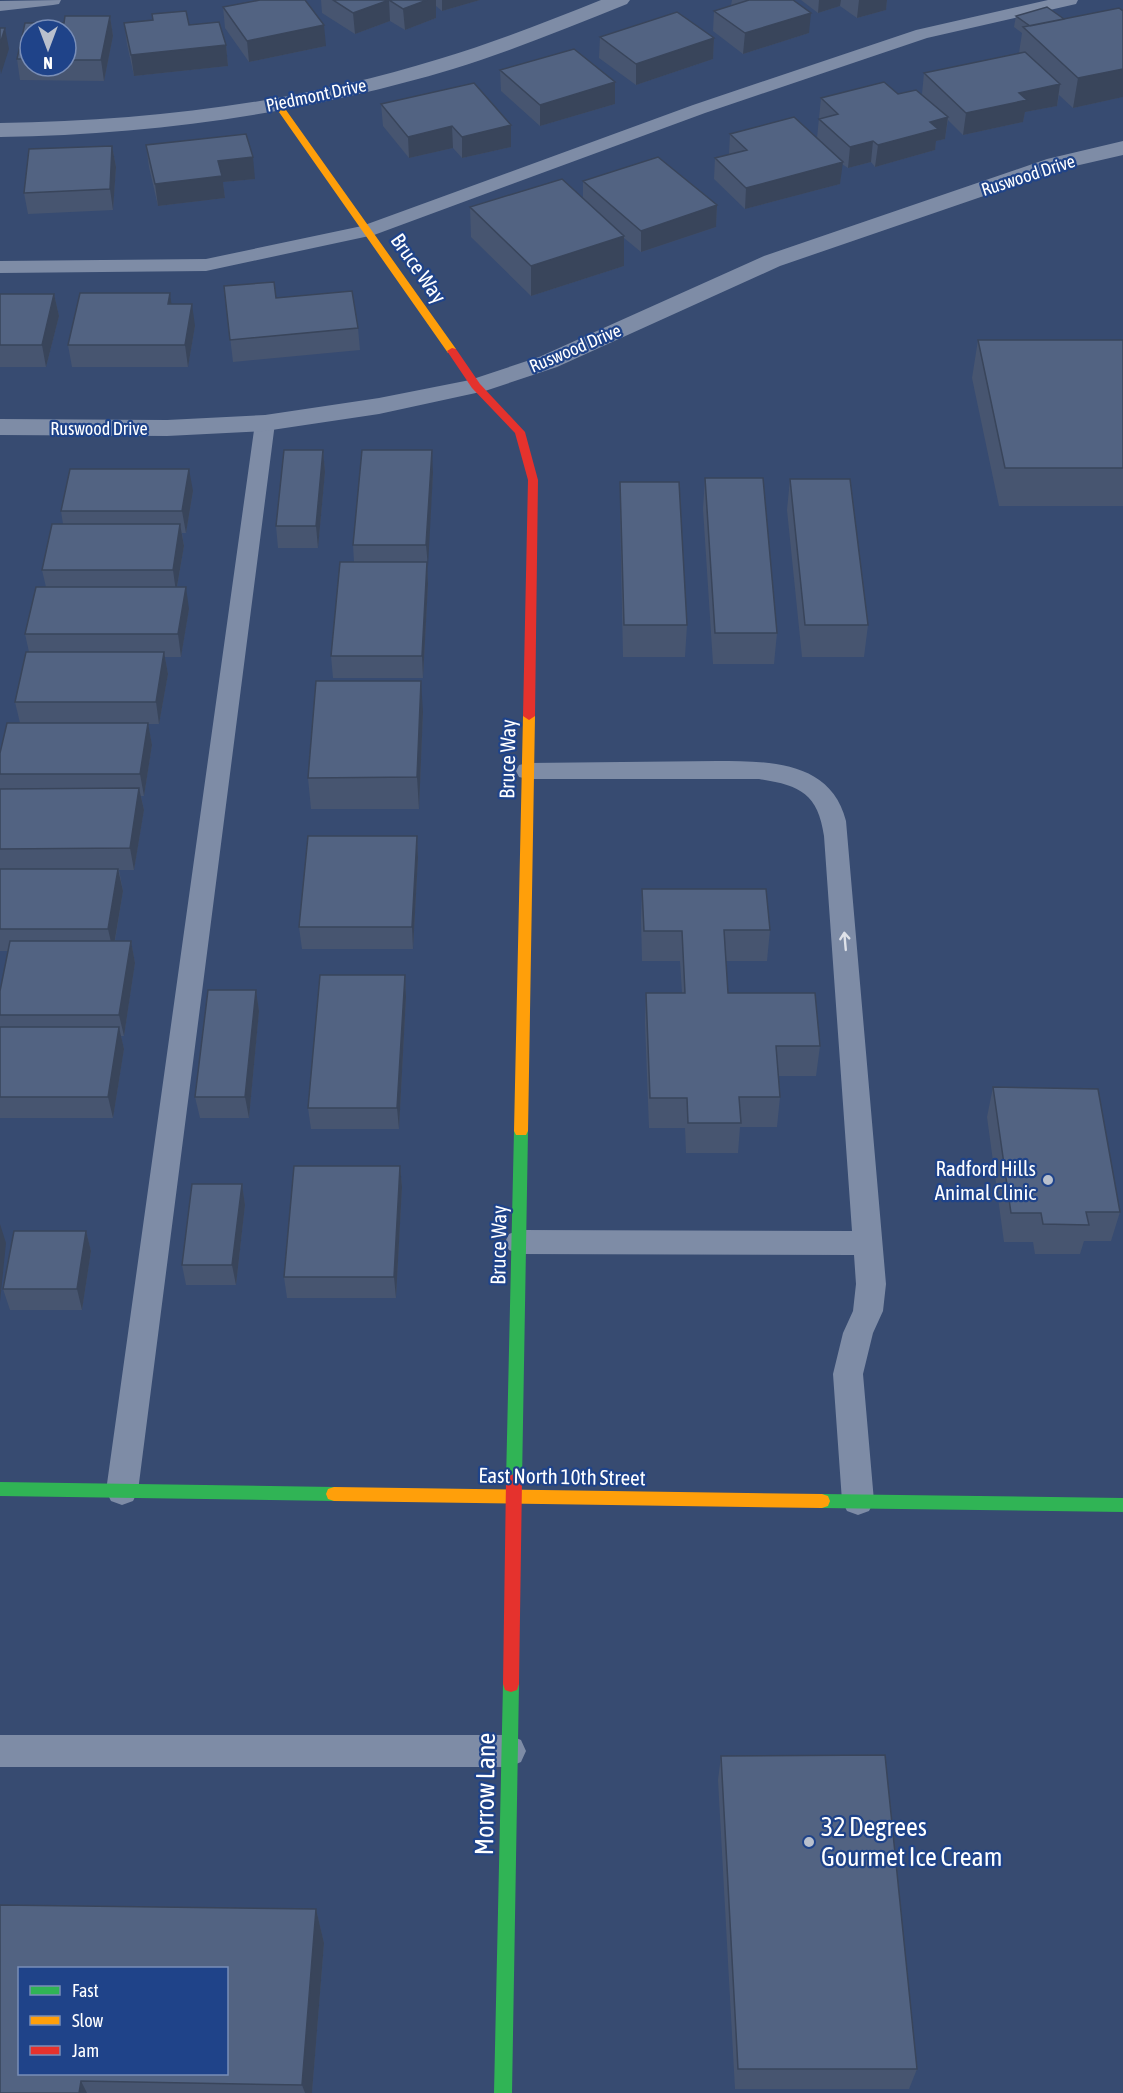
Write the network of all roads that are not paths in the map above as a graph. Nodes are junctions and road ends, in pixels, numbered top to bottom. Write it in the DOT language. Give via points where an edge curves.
graph roads {
  1 [pos="53,0"];
  2 [pos="620,0"];
  3 [pos="1070,0"];
  4 [pos="0,6"];
  5 [pos="278,105"];
  6 [pos="0,130"];
  7 [pos="1123,148"];
  8 [pos="367,231"];
  9 [pos="0,267"];
  10 [pos="476,386"];
  11 [pos="266,423"];
  12 [pos="0,427"];
  13 [pos="528,771"];
  14 [pos="519,1242"];
  15 [pos="869,1243"];
  16 [pos="0,1489"];
  17 [pos="122,1491"];
  18 [pos="514,1496"];
  19 [pos="858,1501"];
  20 [pos="1123,1505"];
  21 [pos="0,1751"];
  22 [pos="509,1751"];
  23 [pos="502,2093"];
  1 -- 4 [label="lane"];
  2 -- 5 [label="street, Piedmont Drive" via="425,70"];
  3 -- 8 [label="lane" via="910,38 699,109"];
  5 -- 6 [label="street, Piedmont Drive" via="154,121"];
  5 -- 8 [label="street, Bruce Way"];
  7 -- 10 [label="street, Ruswood Drive" via="1055,164 771,261 548,362"];
  8 -- 9 [label="lane" via="206,265"];
  8 -- 10 [label="street, Bruce Way"];
  10 -- 11 [label="street, Ruswood Drive"];
  10 -- 13 [label="street, Bruce Way" via="520,432 533,480"];
  11 -- 12 [label="street, Ruswood Drive" via="167,428"];
  11 -- 17 [label="lane"];
  13 -- 14 [label="street, Bruce Way"];
  15 -- 13 [label="lane, one-way" via="834,821 826,798 811,784 784,774 740,770"];
  14 -- 15 [label="lane"];
  14 -- 18 [label="street, Bruce Way"];
  15 -- 19 [label="lane" via="868,1311 848,1374"];
  16 -- 17 [label="street, East North 10th Street"];
  17 -- 18 [label="street, East North 10th Street"];
  18 -- 19 [label="street, East North 10th Street"];
  18 -- 22 [label="street, Morrow Lane"];
  19 -- 20 [label="street, East North 10th Street"];
  21 -- 22 [label="lane"];
  22 -- 23 [label="street, Morrow Lane"];
}
